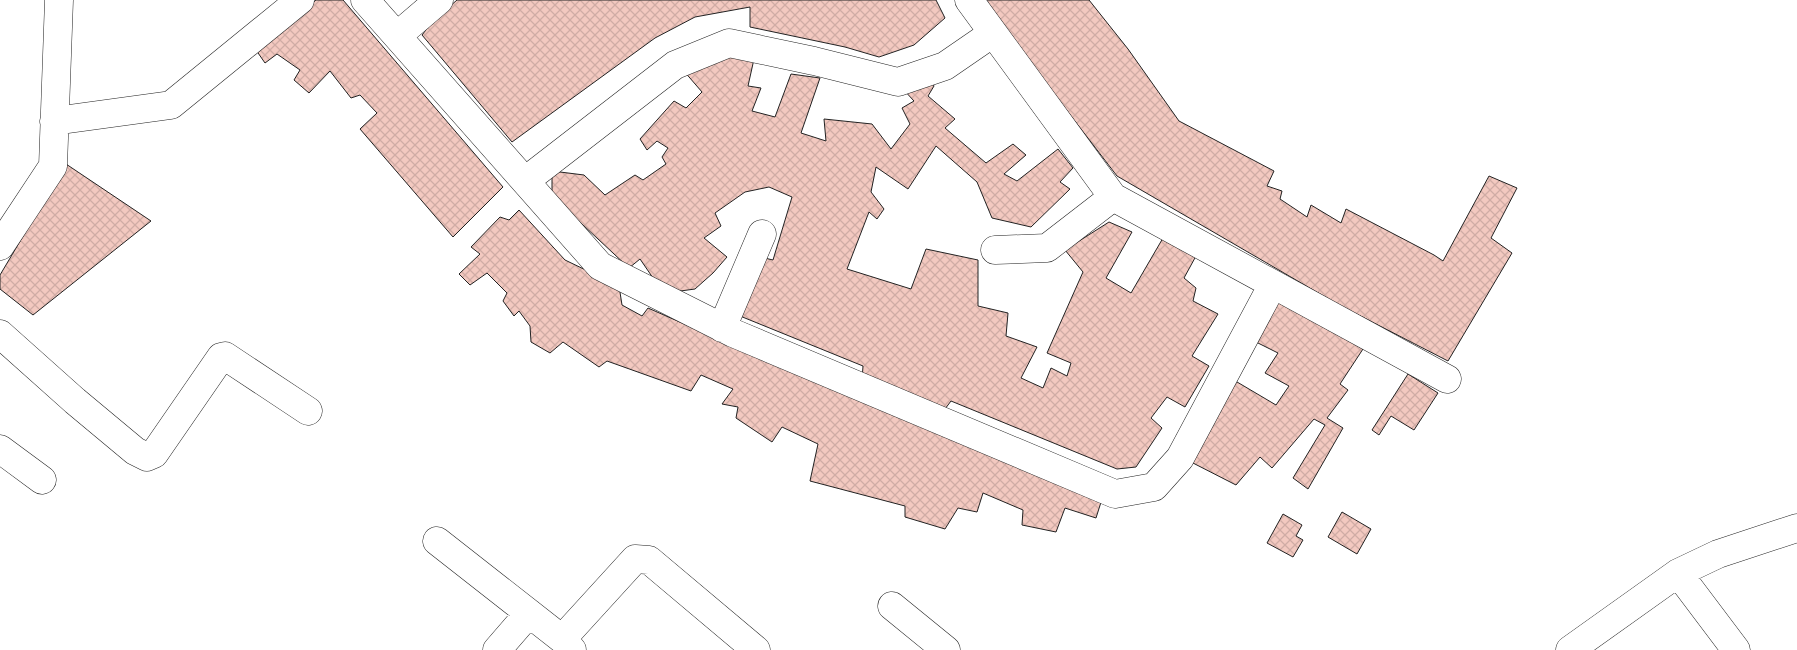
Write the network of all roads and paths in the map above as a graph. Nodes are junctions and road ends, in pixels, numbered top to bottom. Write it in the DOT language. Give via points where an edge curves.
graph roads {
  1 [pos="59,0"];
  2 [pos="300,0"];
  3 [pos="365,0"];
  4 [pos="439,0"];
  5 [pos="969,0"];
  6 [pos="993,33"];
  7 [pos="397,36"];
  8 [pos="54,121"];
  9 [pos="525,181"];
  10 [pos="1112,197"];
  11 [pos="762,234"];
  12 [pos="0,246"];
  13 [pos="995,250"];
  14 [pos="1273,284"];
  15 [pos="722,328"];
  16 [pos="0,334"];
  17 [pos="1447,379"];
  18 [pos="308,411"];
  19 [pos="0,449"];
  20 [pos="42,480"];
  21 [pos="1797,528"];
  22 [pos="437,541"];
  23 [pos="1678,573"];
  24 [pos="892,606"];
  25 [pos="529,613"];
  26 [pos="567,644"];
  27 [pos="497,650"];
  28 [pos="756,650"];
  29 [pos="946,650"];
  30 [pos="1570,650"];
  31 [pos="1736,650"];
  1 -- 8 [label="street"];
  2 -- 8 [label="street" via="171,105"];
  3 -- 7 [label="street"];
  4 -- 7 [label="street"];
  5 -- 6 [label="street"];
  6 -- 9 [label="street" via="945,66 898,82 729,43 676,65"];
  6 -- 10 [label="street"];
  7 -- 9 [label="street"];
  8 -- 12 [label="street" via="53,166"];
  9 -- 15 [label="street" via="600,266"];
  10 -- 13 [label="street" via="1047,248"];
  10 -- 14 [label="street"];
  11 -- 15 [label="street"];
  14 -- 15 [label="street" via="1180,458 1154,487 1115,494"];
  14 -- 17 [label="street"];
  16 -- 18 [label="street" via="135,451 147,456 154,454 221,357 225,356"];
  19 -- 20 [label="street"];
  21 -- 23 [label="street" via="1718,554"];
  22 -- 25 [label="street"];
  23 -- 30 [label="street"];
  23 -- 31 [label="street"];
  24 -- 29 [label="street"];
  25 -- 26 [label="street"];
  25 -- 27 [label="street"];
  26 -- 28 [label="street" via="635,559 649,560"];
}
